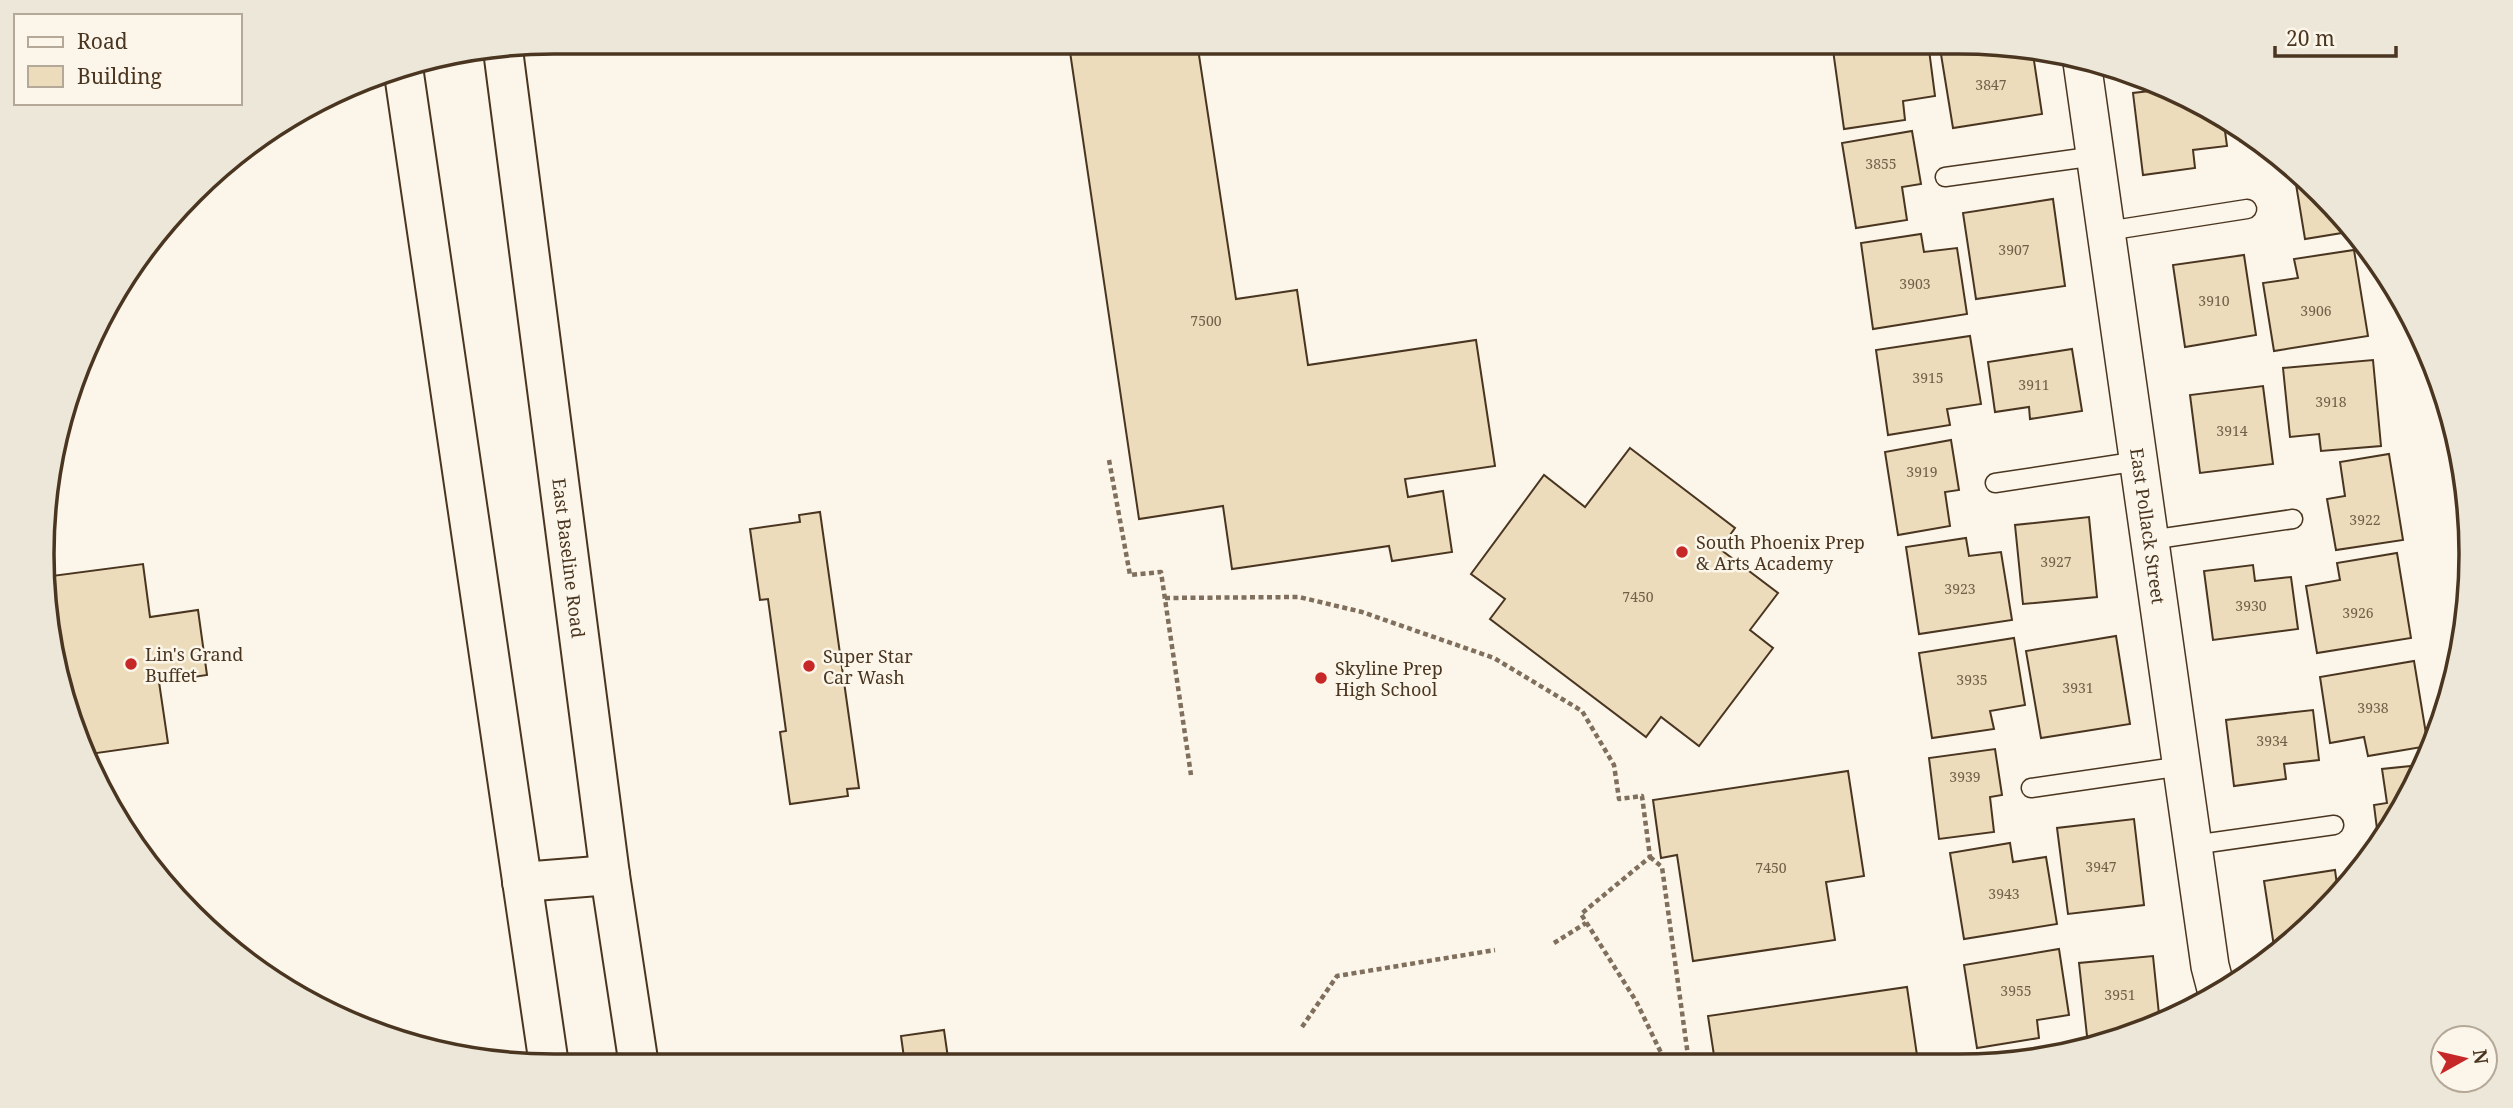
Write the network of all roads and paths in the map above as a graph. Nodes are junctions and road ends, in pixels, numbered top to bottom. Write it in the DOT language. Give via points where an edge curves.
graph roads {
  1 [pos="504,57"];
  2 [pos="2083,70"];
  3 [pos="405,77"];
  4 [pos="2096,156"];
  5 [pos="1945,177"];
  6 [pos="2247,209"];
  7 [pos="2107,231"];
  8 [pos="1109,460"];
  9 [pos="2139,461"];
  10 [pos="1995,483"];
  11 [pos="2293,519"];
  12 [pos="2150,540"];
  13 [pos="1166,598"];
  14 [pos="2182,766"];
  15 [pos="1191,775"];
  16 [pos="2031,788"];
  17 [pos="2334,825"];
  18 [pos="2193,845"];
  19 [pos="1650,857"];
  20 [pos="610,875"];
  21 [pos="522,882"];
  22 [pos="1586,923"];
  23 [pos="1554,943"];
  24 [pos="1495,950"];
  25 [pos="2215,984"];
  26 [pos="1302,1027"];
  27 [pos="547,1054"];
  28 [pos="637,1054"];
  29 [pos="1662,1054"];
  30 [pos="1688,1054"];
  1 -- 20 [label="main road, East Baseline Road"];
  2 -- 4 [label="street, East Pollack Street"];
  3 -- 21 [label="main road"];
  4 -- 5 [label="lane"];
  4 -- 7 [label="street, East Pollack Street"];
  6 -- 7 [label="lane"];
  7 -- 9 [label="street, East Pollack Street"];
  8 -- 13 [label="path" via="1130,575 1161,572"];
  9 -- 10 [label="lane"];
  9 -- 12 [label="street, East Pollack Street"];
  11 -- 12 [label="lane"];
  12 -- 14 [label="street, East Pollack Street"];
  13 -- 15 [label="path"];
  13 -- 19 [label="path" via="1299,597 1362,612 1494,658 1581,711 1614,765 1619,799 1642,796"];
  14 -- 16 [label="lane"];
  14 -- 18 [label="street, East Pollack Street"];
  17 -- 18 [label="lane"];
  18 -- 25 [label="street, East Pollack Street"];
  19 -- 22 [label="path" via="1581,914"];
  19 -- 30 [label="path" via="1662,867"];
  20 -- 21 [label="main road"];
  20 -- 28 [label="main road, East Baseline Road"];
  21 -- 27 [label="main road"];
  22 -- 23 [label="path"];
  22 -- 29 [label="path" via="1636,1001"];
  24 -- 26 [label="path" via="1337,976"];
}
